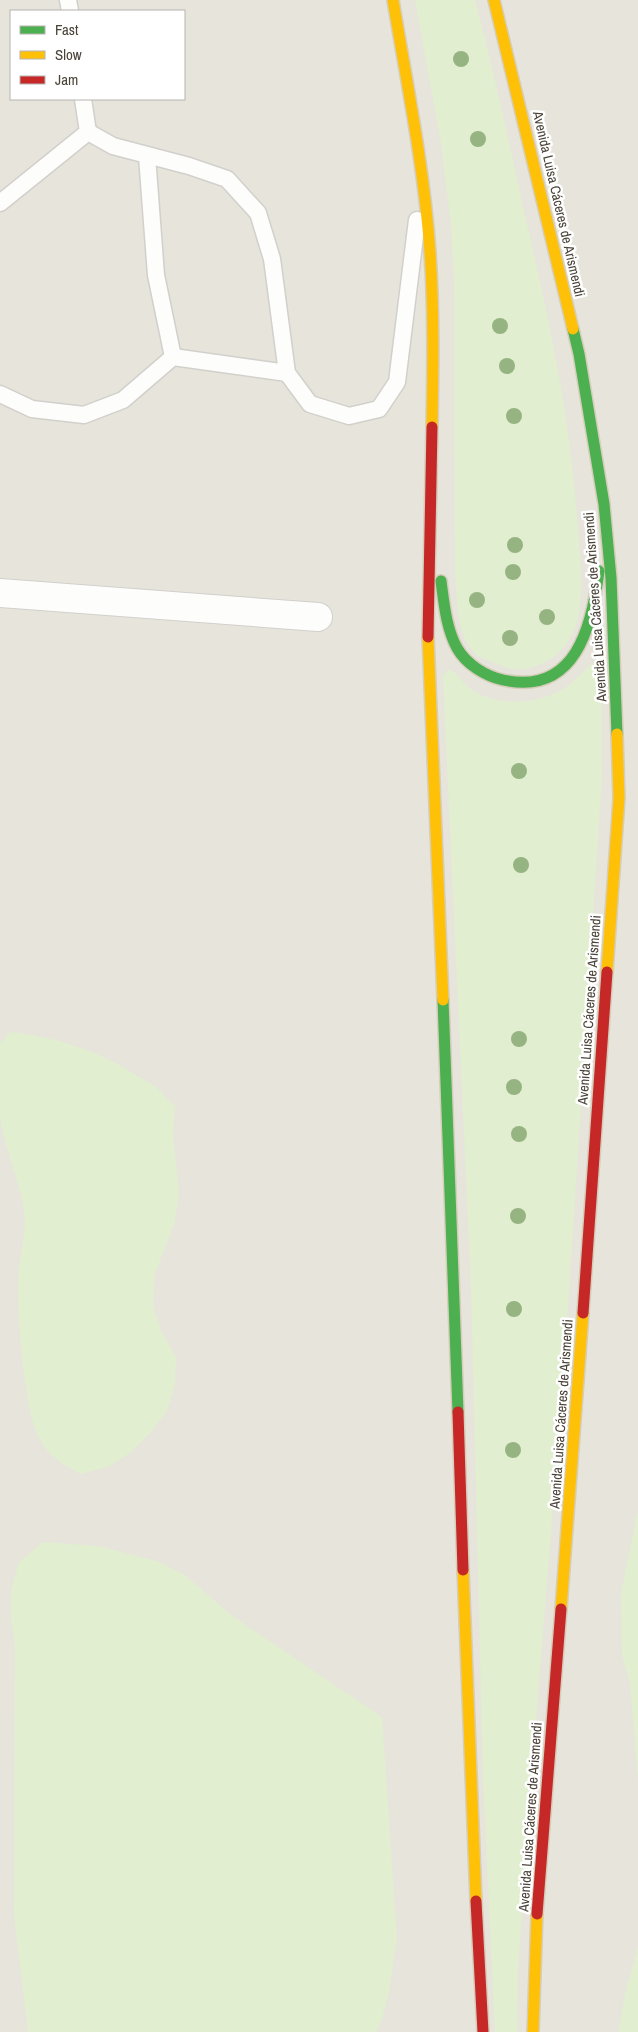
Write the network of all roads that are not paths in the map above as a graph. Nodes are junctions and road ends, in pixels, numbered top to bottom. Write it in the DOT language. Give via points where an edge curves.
graph roads {
  1 [pos="393,0"];
  2 [pos="494,0"];
  3 [pos="83,100"];
  4 [pos="88,132"];
  5 [pos="147,156"];
  6 [pos="422,178"];
  7 [pos="0,203"];
  8 [pos="173,357"];
  9 [pos="287,373"];
  10 [pos="0,394"];
  11 [pos="430,503"];
  12 [pos="604,504"];
  13 [pos="0,593"];
  14 [pos="318,617"];
  15 [pos="483,2032"];
  16 [pos="533,2032"];
  1 -- 6 [label="main road"];
  2 -- 12 [label="main road, Avenida Luisa Cáceres de Arismendi" via="579,354"];
  3 -- 4 [label="lane"];
  4 -- 5 [label="lane" via="113,146"];
  4 -- 7 [label="lane"];
  5 -- 8 [label="lane" via="156,275"];
  5 -- 9 [label="lane" via="227,179 258,213 272,259"];
  6 -- 9 [label="lane" via="397,382 379,409 349,416 310,404"];
  6 -- 11 [label="main road" via="430,252 433,339"];
  8 -- 9 [label="lane"];
  8 -- 10 [label="lane" via="123,400 84,415 32,409"];
  11 -- 12 [label="main road" via="445,605 455,645 473,668 498,681 523,684 546,678 568,663 583,641 596,595"];
  11 -- 15 [label="main road" via="428,648 447,1085 465,1643"];
  12 -- 16 [label="main road, Avenida Luisa Cáceres de Arismendi" via="611,578 619,798 538,1901"];
  13 -- 14 [label="street"];
}
